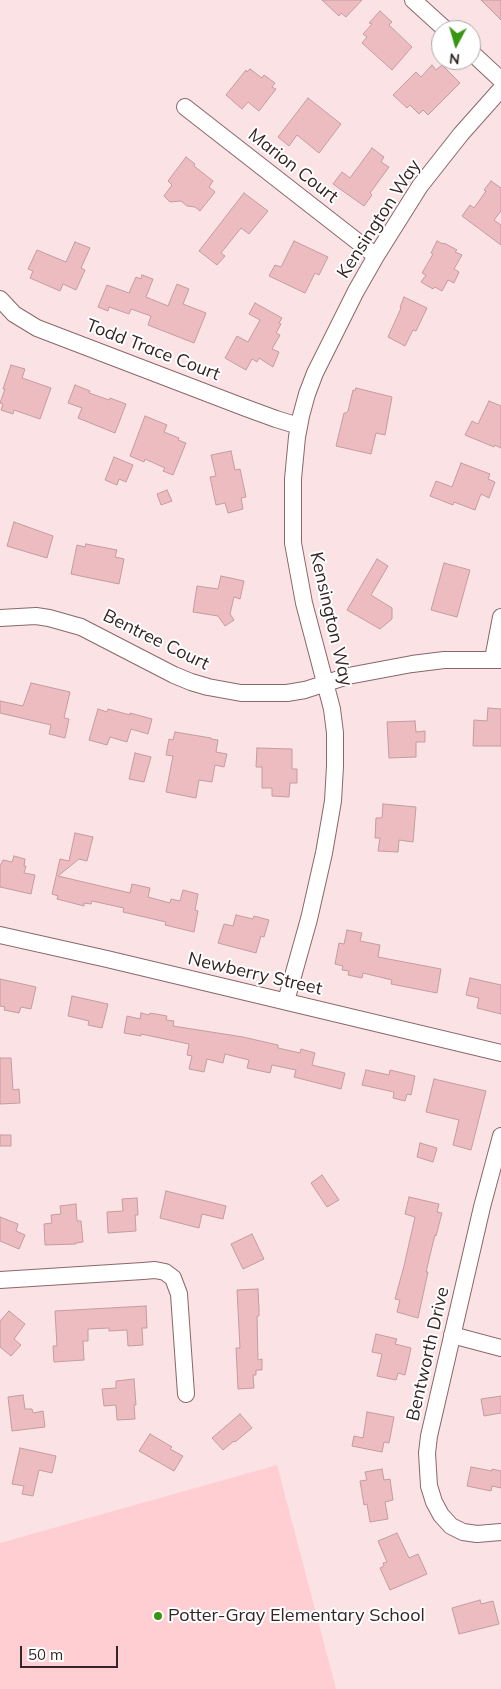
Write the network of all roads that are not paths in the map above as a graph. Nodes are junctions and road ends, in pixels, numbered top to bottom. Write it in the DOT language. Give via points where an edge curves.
graph roads {
  1 [pos="414,0"];
  2 [pos="435,20"];
  3 [pos="481,61"];
  4 [pos="501,80"];
  5 [pos="501,89"];
  6 [pos="185,107"];
  7 [pos="376,256"];
  8 [pos="0,298"];
  9 [pos="299,426"];
  10 [pos="501,617"];
  11 [pos="0,618"];
  12 [pos="497,659"];
  13 [pos="325,683"];
  14 [pos="0,935"];
  15 [pos="286,1002"];
  16 [pos="501,1053"];
  17 [pos="501,1136"];
  18 [pos="0,1280"];
  19 [pos="452,1335"];
  20 [pos="501,1348"];
  21 [pos="186,1394"];
  22 [pos="501,1532"];
  1 -- 2 [label="street"];
  3 -- 4 [label="street"];
  5 -- 7 [label="street, Kensington Way" via="420,186"];
  6 -- 7 [label="street, Marion Court"];
  7 -- 9 [label="street, Kensington Way" via="315,373"];
  8 -- 9 [label="street, Todd Trace Court" via="14,314 37,328"];
  9 -- 13 [label="street, Kensington Way" via="293,479 293,543"];
  10 -- 12 [label="street"];
  11 -- 13 [label="street, Bentree Court" via="36,616 81,627 174,675 224,691 287,693"];
  12 -- 13 [label="street, Bentree Court" via="412,664"];
  13 -- 15 [label="street, Kensington Way" via="335,733 333,801 317,888"];
  14 -- 15 [label="street, Newberry Street"];
  15 -- 16 [label="street, Newberry Street"];
  17 -- 19 [label="street, Bentworth Drive"];
  18 -- 21 [label="street" via="143,1270 166,1272 173,1278 179,1294"];
  19 -- 20 [label="street"];
  19 -- 22 [label="street, Bentworth Drive" via="428,1444 429,1486 441,1515 451,1526 478,1534"];
}
